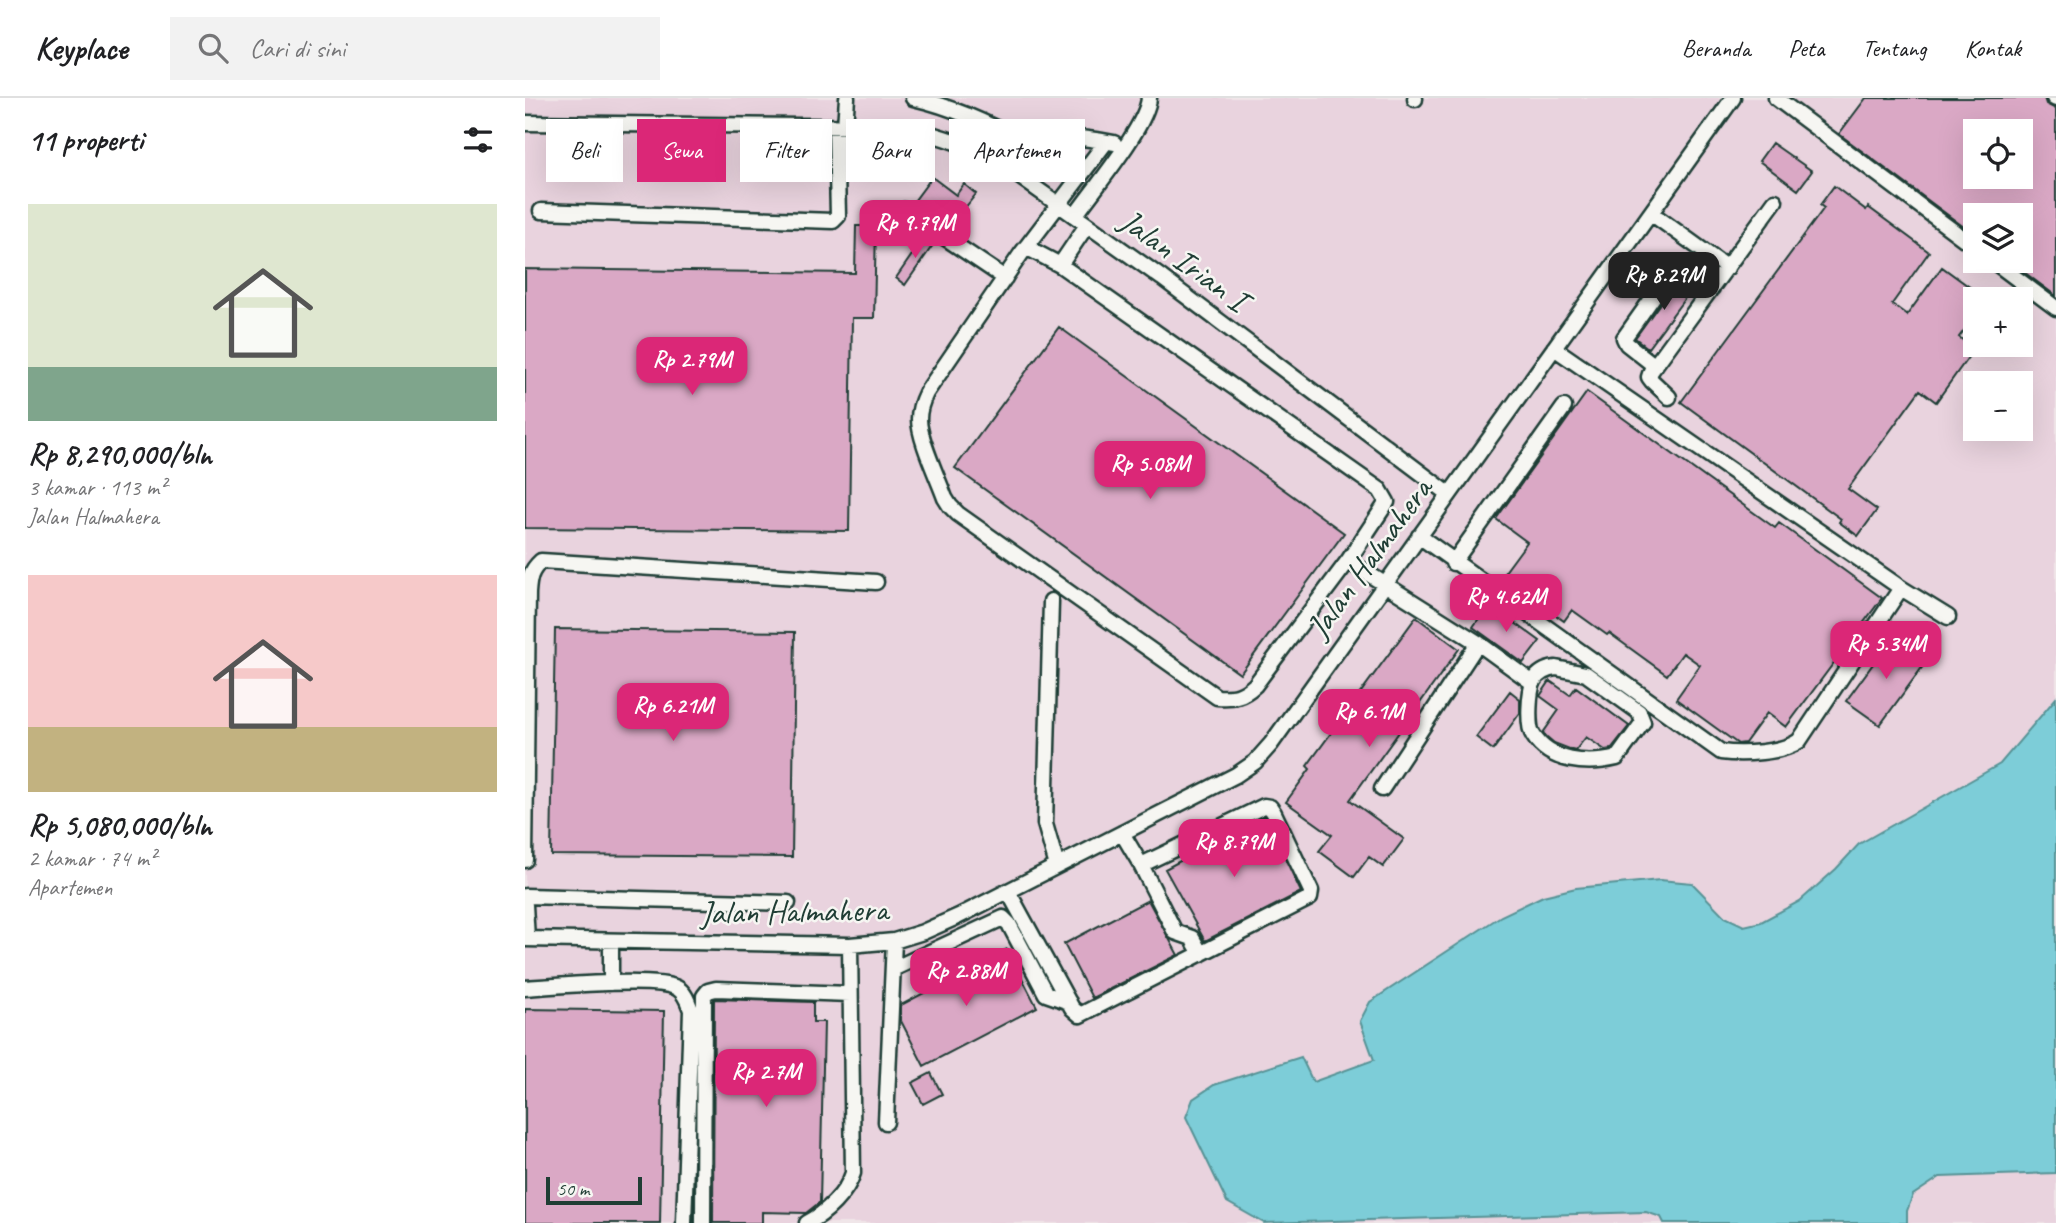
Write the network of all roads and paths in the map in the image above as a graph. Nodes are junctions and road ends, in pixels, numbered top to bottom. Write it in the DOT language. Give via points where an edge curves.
graph roads {
  1 [pos="847,98"];
  2 [pos="913,98"];
  3 [pos="1149,98"];
  4 [pos="1733,98"];
  5 [pos="1786,101"];
  6 [pos="978,119"];
  7 [pos="525,122"];
  8 [pos="840,126"];
  9 [pos="1085,138"];
  10 [pos="1106,142"];
  11 [pos="1125,145"];
  12 [pos="1085,170"];
  13 [pos="1076,182"];
  14 [pos="1775,201"];
  15 [pos="1059,206"];
  16 [pos="904,210"];
  17 [pos="541,211"];
  18 [pos="1651,213"];
  19 [pos="1081,220"];
  20 [pos="1963,238"];
  21 [pos="1026,247"];
  22 [pos="1060,265"];
  23 [pos="1727,268"];
  24 [pos="2009,273"];
  25 [pos="1005,278"];
  26 [pos="1712,288"];
  27 [pos="2056,309"];
  28 [pos="1554,348"];
  29 [pos="1655,366"];
  30 [pos="1669,397"];
  31 [pos="1564,407"];
  32 [pos="1449,495"];
  33 [pos="1419,536"];
  34 [pos="1347,561"];
  35 [pos="1453,562"];
  36 [pos="876,582"];
  37 [pos="1384,584"];
  38 [pos="1901,587"];
  39 [pos="1051,601"];
  40 [pos="1948,617"];
  41 [pos="1478,643"];
  42 [pos="1533,682"];
  43 [pos="1382,789"];
  44 [pos="1122,833"];
  45 [pos="525,860"];
  46 [pos="1141,865"];
  47 [pos="1057,866"];
  48 [pos="1008,891"];
  49 [pos="525,895"];
  50 [pos="788,903"];
  51 [pos="525,905"];
  52 [pos="526,939"];
  53 [pos="611,940"];
  54 [pos="894,941"];
  55 [pos="850,945"];
  56 [pos="1201,954"];
  57 [pos="893,969"];
  58 [pos="611,983"];
  59 [pos="525,988"];
  60 [pos="850,994"];
  61 [pos="1069,1002"];
  62 [pos="886,1122"];
  63 [pos="684,1223"];
  64 [pos="703,1223"];
  65 [pos="807,1223"];
  1 -- 8 [label="street"];
  2 -- 6 [label="street"];
  3 -- 11 [label="street" via="1146,114"];
  4 -- 18 [label="street, Jalan Halmahera"];
  5 -- 20 [label="street"];
  7 -- 8 [label="street, Jalan Irian I"];
  8 -- 15 [label="street, Jalan Irian I" via="914,129 940,135 992,158"];
  8 -- 17 [label="street" via="838,216 833,221"];
  9 -- 10 [label="street"];
  10 -- 11 [label="street"];
  10 -- 12 [label="street"];
  11 -- 19 [label="street"];
  13 -- 15 [label="street"];
  14 -- 23 [label="street"];
  15 -- 19 [label="street, Jalan Irian I"];
  15 -- 21 [label="street"];
  16 -- 25 [label="street"];
  18 -- 23 [label="street"];
  18 -- 28 [label="street, Jalan Halmahera"];
  19 -- 22 [label="street"];
  19 -- 32 [label="street, Jalan Irian I" via="1257,347"];
  21 -- 22 [label="street"];
  21 -- 25 [label="street"];
  22 -- 34 [label="street" via="1380,490 1387,502"];
  23 -- 26 [label="street"];
  24 -- 27 [label="street"];
  25 -- 34 [label="street" via="956,359 926,393 920,407 919,422 950,506 1217,697 1244,695 1255,685"];
  26 -- 29 [label="street"];
  26 -- 29 [label="street" via="1679,266 1673,269 1624,338"];
  28 -- 32 [label="street, Jalan Halmahera"];
  28 -- 38 [label="street"];
  29 -- 30 [label="street" via="1652,381"];
  31 -- 35 [label="street"];
  32 -- 33 [label="street, Jalan Halmahera"];
  33 -- 35 [label="street"];
  33 -- 37 [label="street, Jalan Halmahera"];
  34 -- 37 [label="street"];
  35 -- 38 [label="street" via="1721,752 1733,754 1789,748 1799,741"];
  36 -- 45 [label="street" via="541,561 533,568 528,593"];
  37 -- 41 [label="street"];
  37 -- 44 [label="street, Jalan Halmahera" via="1255,762"];
  38 -- 40 [label="street"];
  39 -- 47 [label="street" via="1045,824"];
  41 -- 42 [label="street"];
  41 -- 43 [label="street"];
  42 -- 42 [label="street" via="1549,669 1586,674 1640,712 1643,722 1617,758 1564,760 1531,733"];
  44 -- 46 [label="street"];
  44 -- 47 [label="street, Jalan Halmahera"];
  46 -- 56 [label="street" via="1175,932 1192,937"];
  46 -- 56 [label="street" via="1258,807 1270,807 1311,891 1310,898"];
  47 -- 48 [label="street, Jalan Halmahera"];
  48 -- 54 [label="street, Jalan Halmahera"];
  48 -- 61 [label="street"];
  49 -- 50 [label="street"];
  51 -- 52 [label="street"];
  52 -- 53 [label="street, Jalan Halmahera"];
  53 -- 55 [label="street, Jalan Halmahera"];
  53 -- 58 [label="street"];
  54 -- 55 [label="street, Jalan Halmahera"];
  54 -- 57 [label="street"];
  55 -- 60 [label="street"];
  56 -- 61 [label="street" via="1084,1015 1075,1013"];
  57 -- 61 [label="street" via="1003,918 1046,994"];
  57 -- 62 [label="street"];
  58 -- 59 [label="street"];
  58 -- 63 [label="street" via="668,984 679,988 691,1010"];
  60 -- 64 [label="street" via="716,989 704,996"];
  60 -- 65 [label="street" via="853,1173 827,1209"];
}
